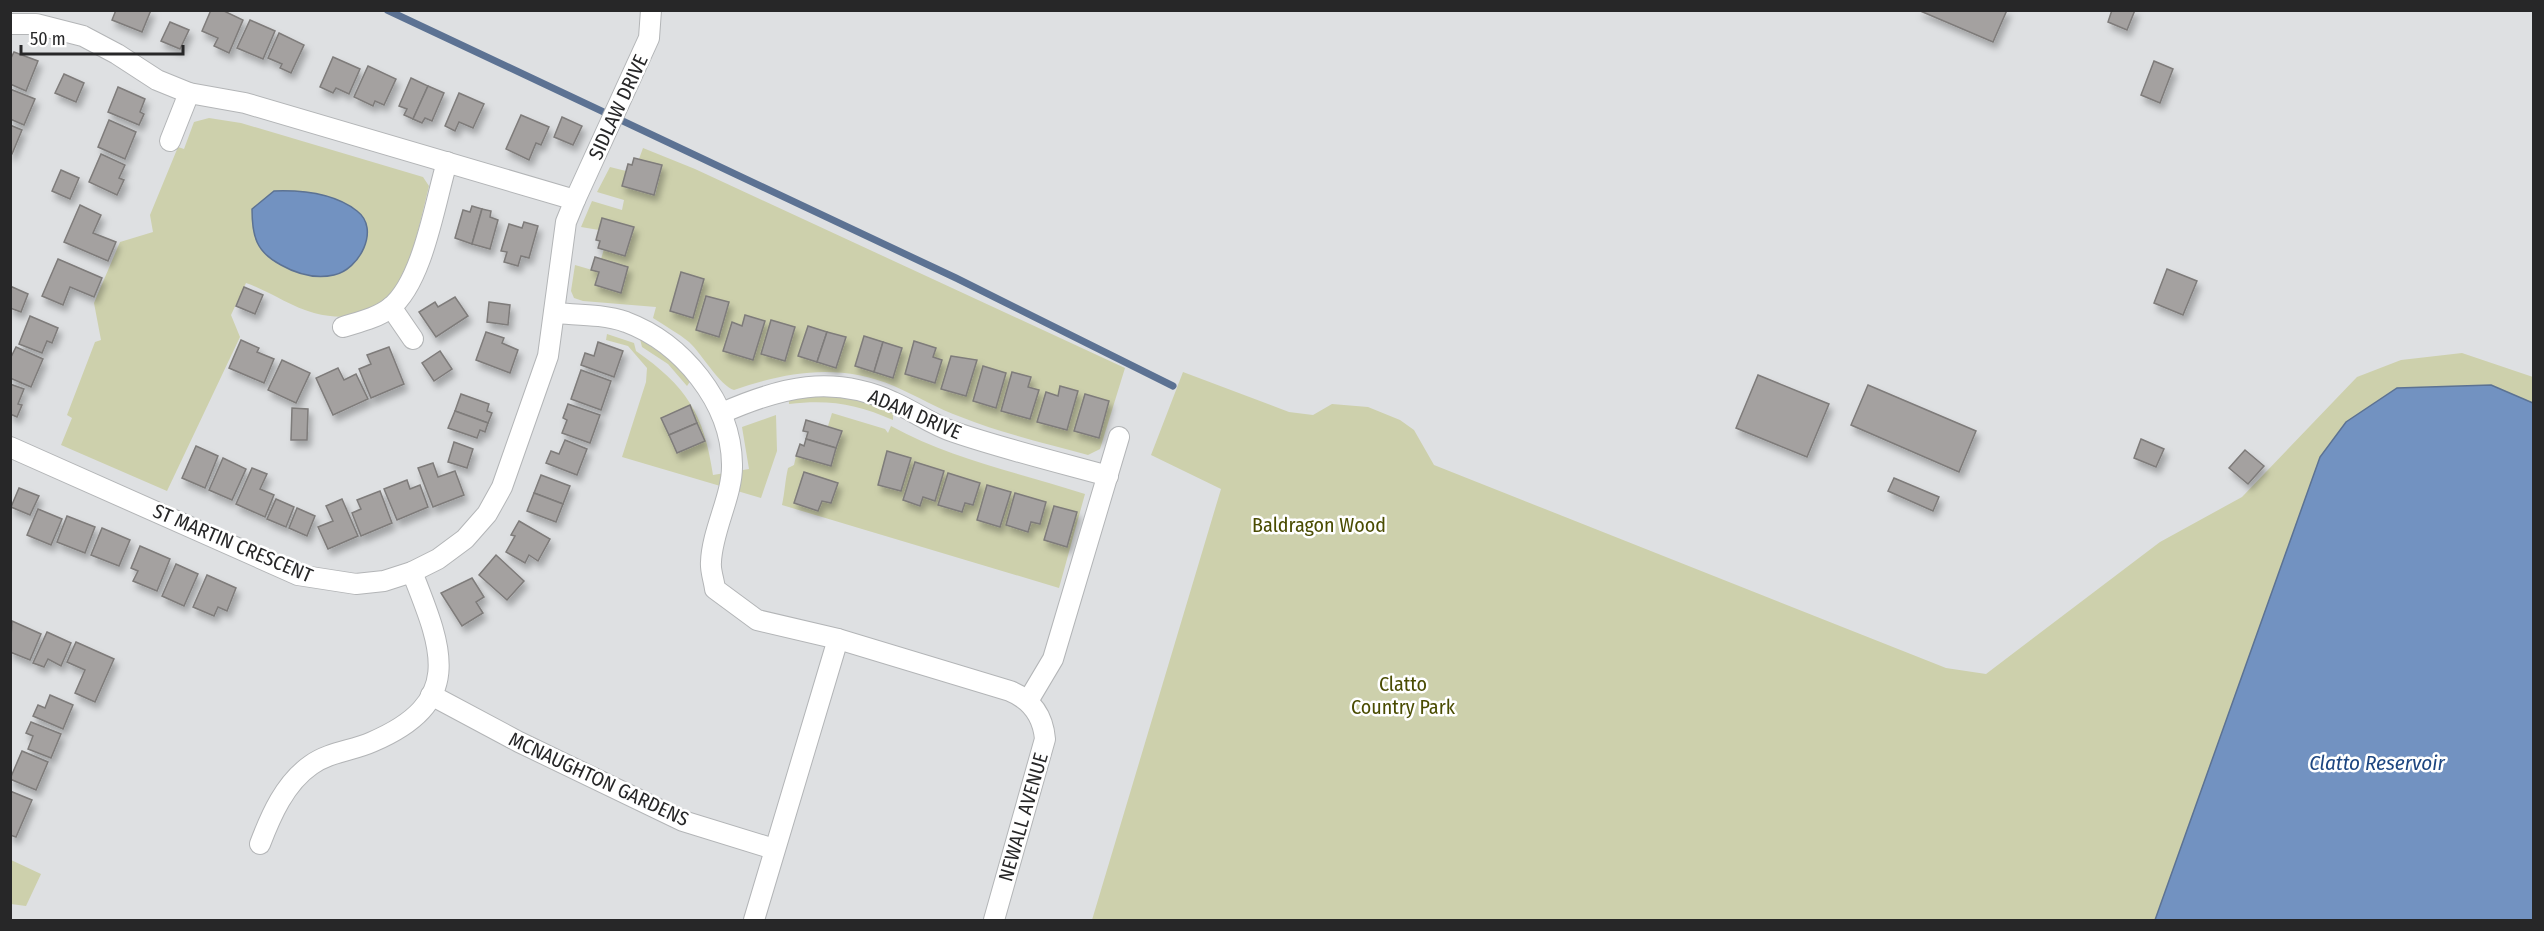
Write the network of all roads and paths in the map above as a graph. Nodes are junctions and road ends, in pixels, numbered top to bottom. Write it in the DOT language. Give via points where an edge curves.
graph roads {
  1 [pos="651,10"];
  2 [pos="10,24"];
  3 [pos="189,93"];
  4 [pos="171,141"];
  5 [pos="447,162"];
  6 [pos="575,200"];
  7 [pos="391,307"];
  8 [pos="554,313"];
  9 [pos="343,327"];
  10 [pos="413,339"];
  11 [pos="722,413"];
  12 [pos="1119,437"];
  13 [pos="10,447"];
  14 [pos="1108,476"];
  15 [pos="412,572"];
  16 [pos="838,639"];
  17 [pos="431,695"];
  18 [pos="1028,701"];
  19 [pos="260,844"];
  20 [pos="774,849"];
  21 [pos="754,921"];
  22 [pos="994,921"];
  1 -- 6 [label="street, SIDLAW DRIVE" via="649,38"];
  2 -- 3 [label="street" via="36,24 83,36 157,80"];
  3 -- 4 [label="street"];
  3 -- 5 [label="street" via="245,103"];
  5 -- 6 [label="street"];
  5 -- 7 [label="street" via="419,258 408,286"];
  6 -- 8 [label="street, ST MARTIN CRESCENT" via="566,222"];
  7 -- 9 [label="street" via="371,319"];
  7 -- 10 [label="street"];
  8 -- 11 [label="street" via="599,316 648,333 676,352 702,381"];
  8 -- 15 [label="street, ST MARTIN CRESCENT" via="541,382 502,487 487,514 465,539"];
  11 -- 14 [label="street, ADAM DRIVE" via="778,391 806,386 839,387 894,402 954,432"];
  11 -- 16 [label="street" via="732,464 711,562 715,589 757,620"];
  12 -- 14 [label="street"];
  13 -- 15 [label="street, ST MARTIN CRESCENT" via="298,575 356,584"];
  14 -- 18 [label="street" via="1053,659"];
  15 -- 17 [label="street" via="439,648 438,673"];
  16 -- 18 [label="street" via="1010,691"];
  16 -- 20 [label="street"];
  17 -- 19 [label="street" via="417,715 400,729 328,756 301,772 277,805"];
  17 -- 20 [label="street, MCNAUGHTON GARDENS" via="683,821"];
  18 -- 22 [label="street, NEWALL AVENUE" via="1041,718 1046,739"];
  20 -- 21 [label="street"];
}
